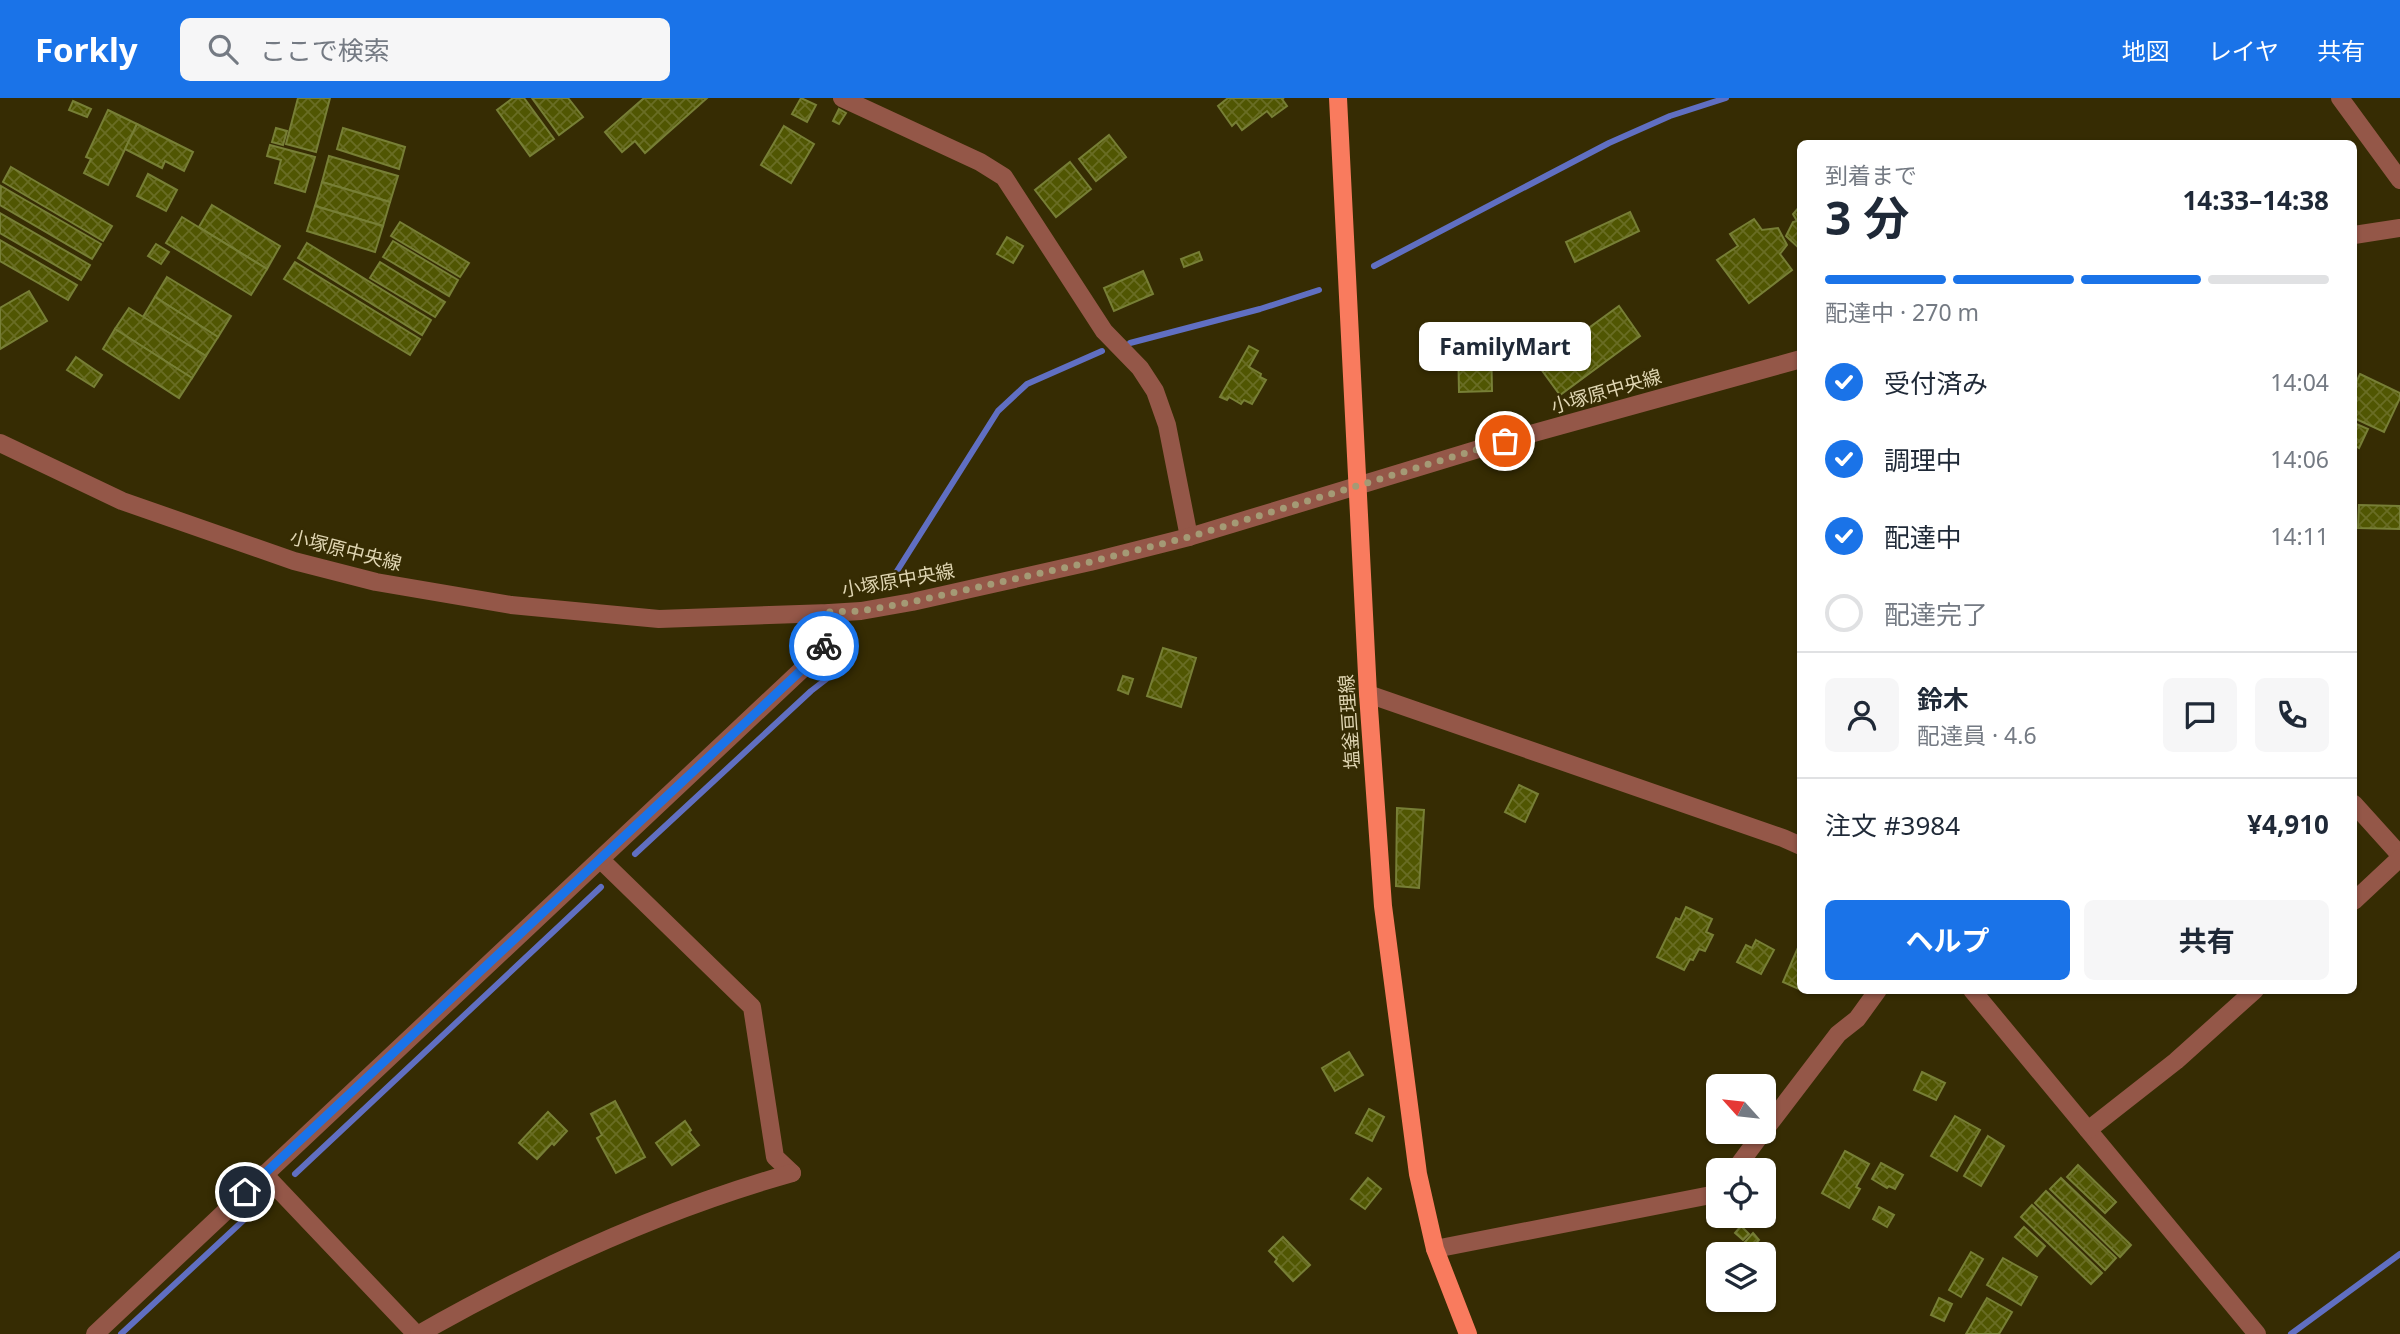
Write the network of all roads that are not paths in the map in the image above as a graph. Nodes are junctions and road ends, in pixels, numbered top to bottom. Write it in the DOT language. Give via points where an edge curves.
graph roads {
  1 [pos="842,98"];
  2 [pos="1338,98"];
  3 [pos="2340,98"];
  4 [pos="870,103"];
  5 [pos="2400,180"];
  6 [pos="2400,228"];
  7 [pos="2357,235"];
  8 [pos="1797,360"];
  9 [pos="0,443"];
  10 [pos="1357,485"];
  11 [pos="1189,537"];
  12 [pos="829,612"];
  13 [pos="1368,694"];
  14 [pos="2357,807"];
  15 [pos="1797,844"];
  16 [pos="2400,857"];
  17 [pos="601,860"];
  18 [pos="2357,898"];
  19 [pos="1875,994"];
  20 [pos="1975,994"];
  21 [pos="2251,994"];
  22 [pos="1776,1116"];
  23 [pos="2088,1130"];
  24 [pos="1755,1144"];
  25 [pos="1744,1158"];
  26 [pos="264,1174"];
  27 [pos="1706,1196"];
  28 [pos="1435,1249"];
  29 [pos="94,1334"];
  30 [pos="418,1334"];
  31 [pos="1468,1334"];
  32 [pos="2257,1334"];
  1 -- 4 [label="street"];
  2 -- 10 [label="main road, 塩釜亘理線"];
  3 -- 5 [label="street"];
  4 -- 11 [label="street" via="1004,177 1104,331 1155,391 1167,425"];
  6 -- 7 [label="street"];
  8 -- 10 [label="street, 小塚原中央線"];
  9 -- 12 [label="street, 小塚原中央線" via="122,501 294,561 376,582 512,605 659,619"];
  10 -- 11 [label="street, 小塚原中央線"];
  10 -- 13 [label="main road, 塩釜亘理線"];
  11 -- 12 [label="street, 小塚原中央線" via="912,602"];
  12 -- 17 [label="street" via="832,636 811,661"];
  13 -- 15 [label="street"];
  13 -- 28 [label="main road, 塩釜亘理線" via="1383,906 1418,1174"];
  14 -- 16 [label="street"];
  16 -- 18 [label="street"];
  17 -- 26 [label="street"];
  17 -- 30 [label="street" via="752,1007 775,1157 792,1173 727,1191 564,1257"];
  19 -- 22 [label="street" via="1857,1019 1838,1034"];
  20 -- 23 [label="street"];
  21 -- 23 [label="street" via="2176,1061"];
  23 -- 32 [label="street"];
  24 -- 25 [label="street"];
  26 -- 29 [label="street"];
  26 -- 30 [label="street"];
  27 -- 28 [label="street"];
  28 -- 31 [label="main road, 塩釜亘理線"];
}
